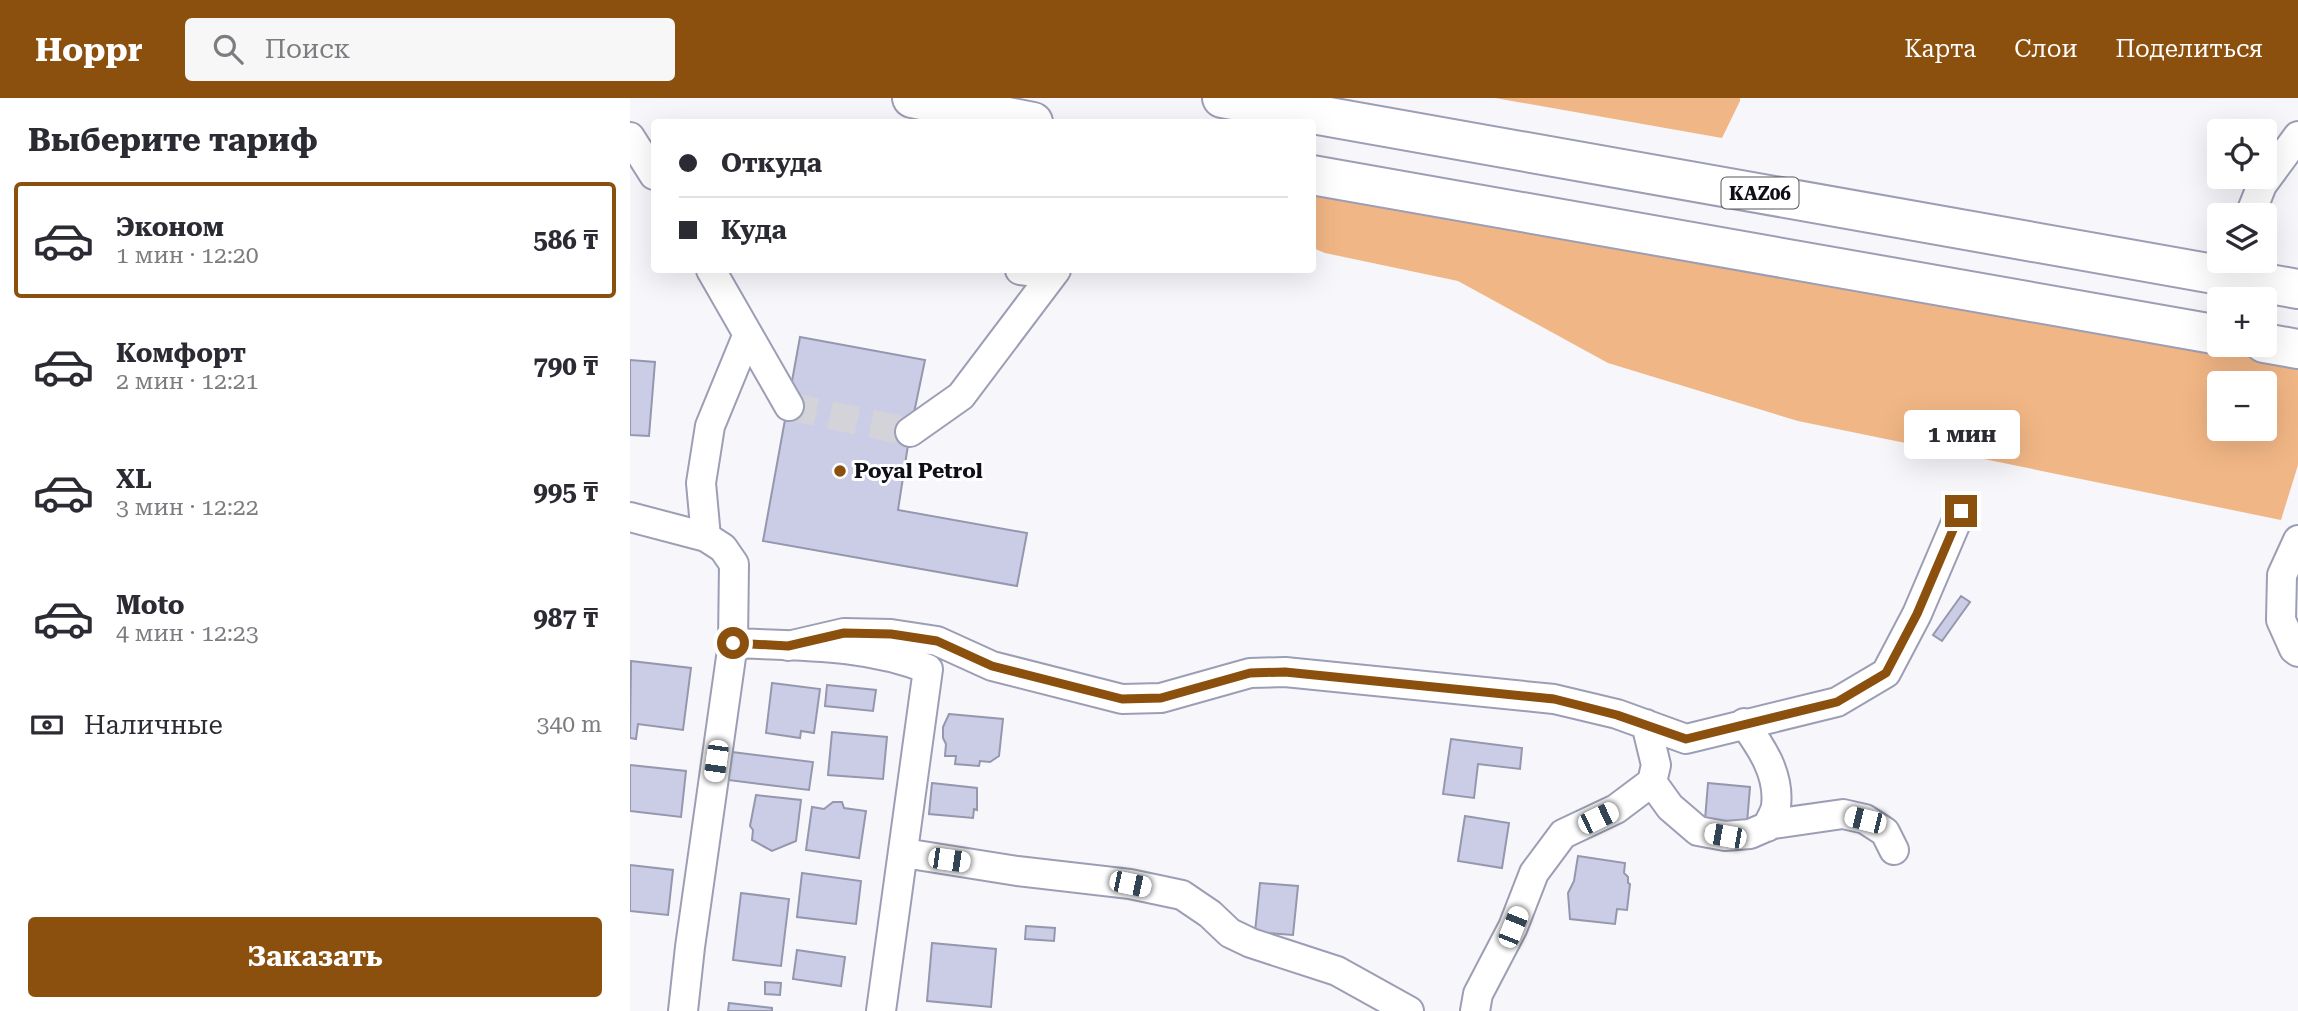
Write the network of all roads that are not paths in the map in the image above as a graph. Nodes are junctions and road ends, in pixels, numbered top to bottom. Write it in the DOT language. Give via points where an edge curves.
graph roads {
  1 [pos="912,98"];
  2 [pos="1222,98"];
  3 [pos="1018,119"];
  4 [pos="2298,136"];
  5 [pos="630,137"];
  6 [pos="651,170"];
  7 [pos="1316,176"];
  8 [pos="2255,203"];
  9 [pos="2207,264"];
  10 [pos="713,273"];
  11 [pos="1053,273"];
  12 [pos="2246,273"];
  13 [pos="2298,289"];
  14 [pos="2207,333"];
  15 [pos="747,336"];
  16 [pos="2277,345"];
  17 [pos="2298,349"];
  18 [pos="789,406"];
  19 [pos="910,432"];
  20 [pos="1961,511"];
  21 [pos="630,517"];
  22 [pos="706,537"];
  23 [pos="2298,540"];
  24 [pos="733,643"];
  25 [pos="788,646"];
  26 [pos="2298,652"];
  27 [pos="1744,723"];
  28 [pos="1646,724"];
  29 [pos="1652,782"];
  30 [pos="1767,827"];
  31 [pos="1894,850"];
  32 [pos="904,853"];
  33 [pos="683,1011"];
  34 [pos="881,1011"];
  35 [pos="1409,1011"];
  36 [pos="1475,1011"];
  1 -- 3 [label="highway"];
  2 -- 9 [label="highway, KАZ06"];
  4 -- 8 [label="street" via="2262,185"];
  5 -- 6 [label="street"];
  7 -- 14 [label="highway"];
  10 -- 15 [label="street"];
  11 -- 19 [label="street" via="961,396"];
  12 -- 13 [label="highway, KАZ06"];
  15 -- 18 [label="street"];
  15 -- 22 [label="street" via="710,426 701,483"];
  16 -- 17 [label="highway"];
  20 -- 27 [label="street" via="1886,673 1837,702"];
  21 -- 22 [label="street"];
  22 -- 24 [label="street" via="723,548 734,564"];
  23 -- 26 [label="street" via="2281,575 2281,620"];
  24 -- 25 [label="street"];
  24 -- 33 [label="street"];
  25 -- 28 [label="street" via="844,633 925,639 992,666 1122,699 1161,698 1250,673 1285,672 1554,699"];
  25 -- 32 [label="street" via="851,648 928,669"];
  27 -- 28 [label="street" via="1686,739"];
  27 -- 30 [label="street" via="1775,779 1776,807"];
  28 -- 29 [label="street" via="1656,765"];
  29 -- 30 [label="street" via="1698,831 1725,836"];
  29 -- 36 [label="street" via="1616,809 1563,834 1534,873 1513,927 1478,994"];
  30 -- 31 [label="street" via="1843,814 1885,832"];
  32 -- 34 [label="street"];
  32 -- 35 [label="street" via="1182,895 1230,933 1338,971"];
}
